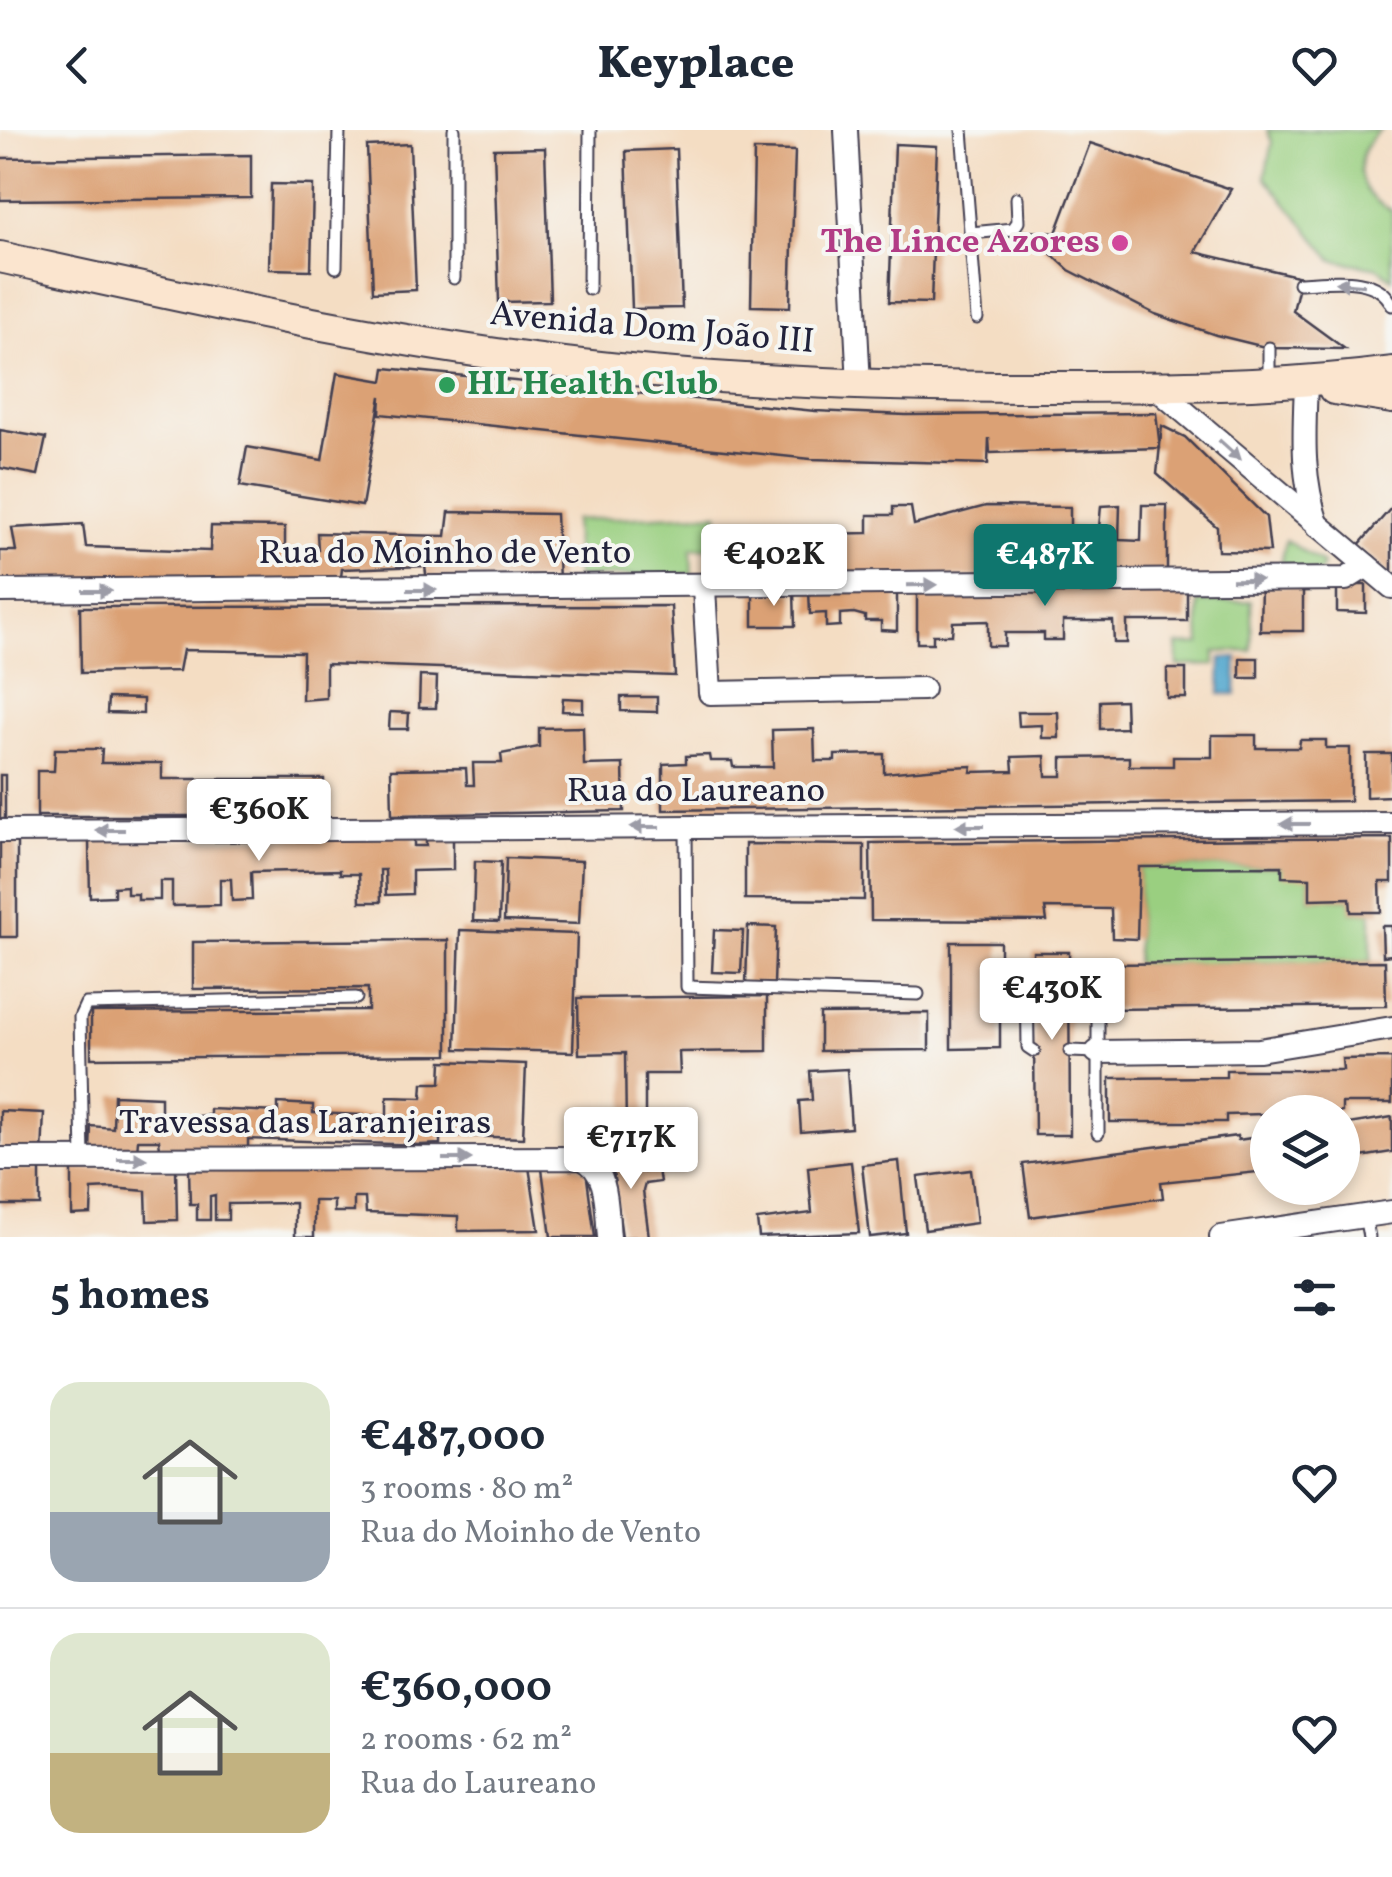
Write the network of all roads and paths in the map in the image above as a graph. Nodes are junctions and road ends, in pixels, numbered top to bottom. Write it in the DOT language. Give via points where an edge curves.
graph roads {
  1 [pos="339,130"];
  2 [pos="454,130"];
  3 [pos="590,130"];
  4 [pos="846,130"];
  5 [pos="962,130"];
  6 [pos="1017,198"];
  7 [pos="971,233"];
  8 [pos="0,257"];
  9 [pos="336,267"];
  10 [pos="454,278"];
  11 [pos="1299,283"];
  12 [pos="589,288"];
  13 [pos="1392,305"];
  14 [pos="977,318"];
  15 [pos="1268,348"];
  16 [pos="1392,372"];
  17 [pos="1269,384"];
  18 [pos="1306,384"];
  19 [pos="859,386"];
  20 [pos="1156,387"];
  21 [pos="1392,398"];
  22 [pos="1318,526"];
  23 [pos="1367,566"];
  24 [pos="1392,587"];
  25 [pos="704,588"];
  26 [pos="0,592"];
  27 [pos="923,690"];
  28 [pos="1392,824"];
  29 [pos="686,827"];
  30 [pos="0,831"];
  31 [pos="1027,974"];
  32 [pos="1098,978"];
  33 [pos="918,994"];
  34 [pos="356,998"];
  35 [pos="1392,1028"];
  36 [pos="1070,1051"];
  37 [pos="1034,1052"];
  38 [pos="1098,1052"];
  39 [pos="1098,1134"];
  40 [pos="0,1159"];
  41 [pos="83,1159"];
  42 [pos="1392,1212"];
  43 [pos="1367,1227"];
  44 [pos="1261,1235"];
  45 [pos="609,1237"];
  46 [pos="1221,1237"];
  1 -- 9 [label="lane"];
  2 -- 10 [label="lane"];
  3 -- 12 [label="lane"];
  4 -- 19 [label="street"];
  5 -- 7 [label="lane"];
  6 -- 7 [label="lane" via="1012,229"];
  7 -- 14 [label="lane"];
  8 -- 19 [label="main road, Avenida Dom João III" via="300,320 526,358"];
  13 -- 11 [label="lane, one-way" via="1372,286"];
  15 -- 17 [label="lane"];
  16 -- 18 [label="main road, Avenida Dom João III"];
  17 -- 18 [label="main road, Avenida Dom João III"];
  17 -- 20 [label="main road, Avenida Dom João III"];
  18 -- 21 [label="main road, Avenida Dom João III"];
  18 -- 22 [label="street" via="1305,489"];
  19 -- 20 [label="main road, Avenida Dom João III"];
  20 -- 22 [label="street, one-way"];
  22 -- 23 [label="street"];
  23 -- 24 [label="street"];
  25 -- 23 [label="street, Rua do Moinho de Vento, one-way" via="1346,579"];
  26 -- 25 [label="street, Rua do Moinho de Vento, one-way"];
  25 -- 27 [label="street" via="710,693"];
  28 -- 29 [label="street, Rua do Laureano, one-way"];
  29 -- 30 [label="street, Rua do Laureano, one-way"];
  29 -- 33 [label="lane" via="687,986"];
  31 -- 37 [label="lane" via="1028,1047"];
  32 -- 38 [label="lane"];
  34 -- 41 [label="lane" via="86,1004 80,1017"];
  35 -- 38 [label="street" via="1259,1050"];
  36 -- 38 [label="lane"];
  38 -- 39 [label="lane"];
  40 -- 41 [label="street, Travessa das Laranjeiras"];
  41 -- 45 [label="street, Travessa das Laranjeiras, one-way" via="581,1158 601,1174"];
  42 -- 43 [label="street"];
  43 -- 44 [label="street"];
  44 -- 46 [label="street"];
}
